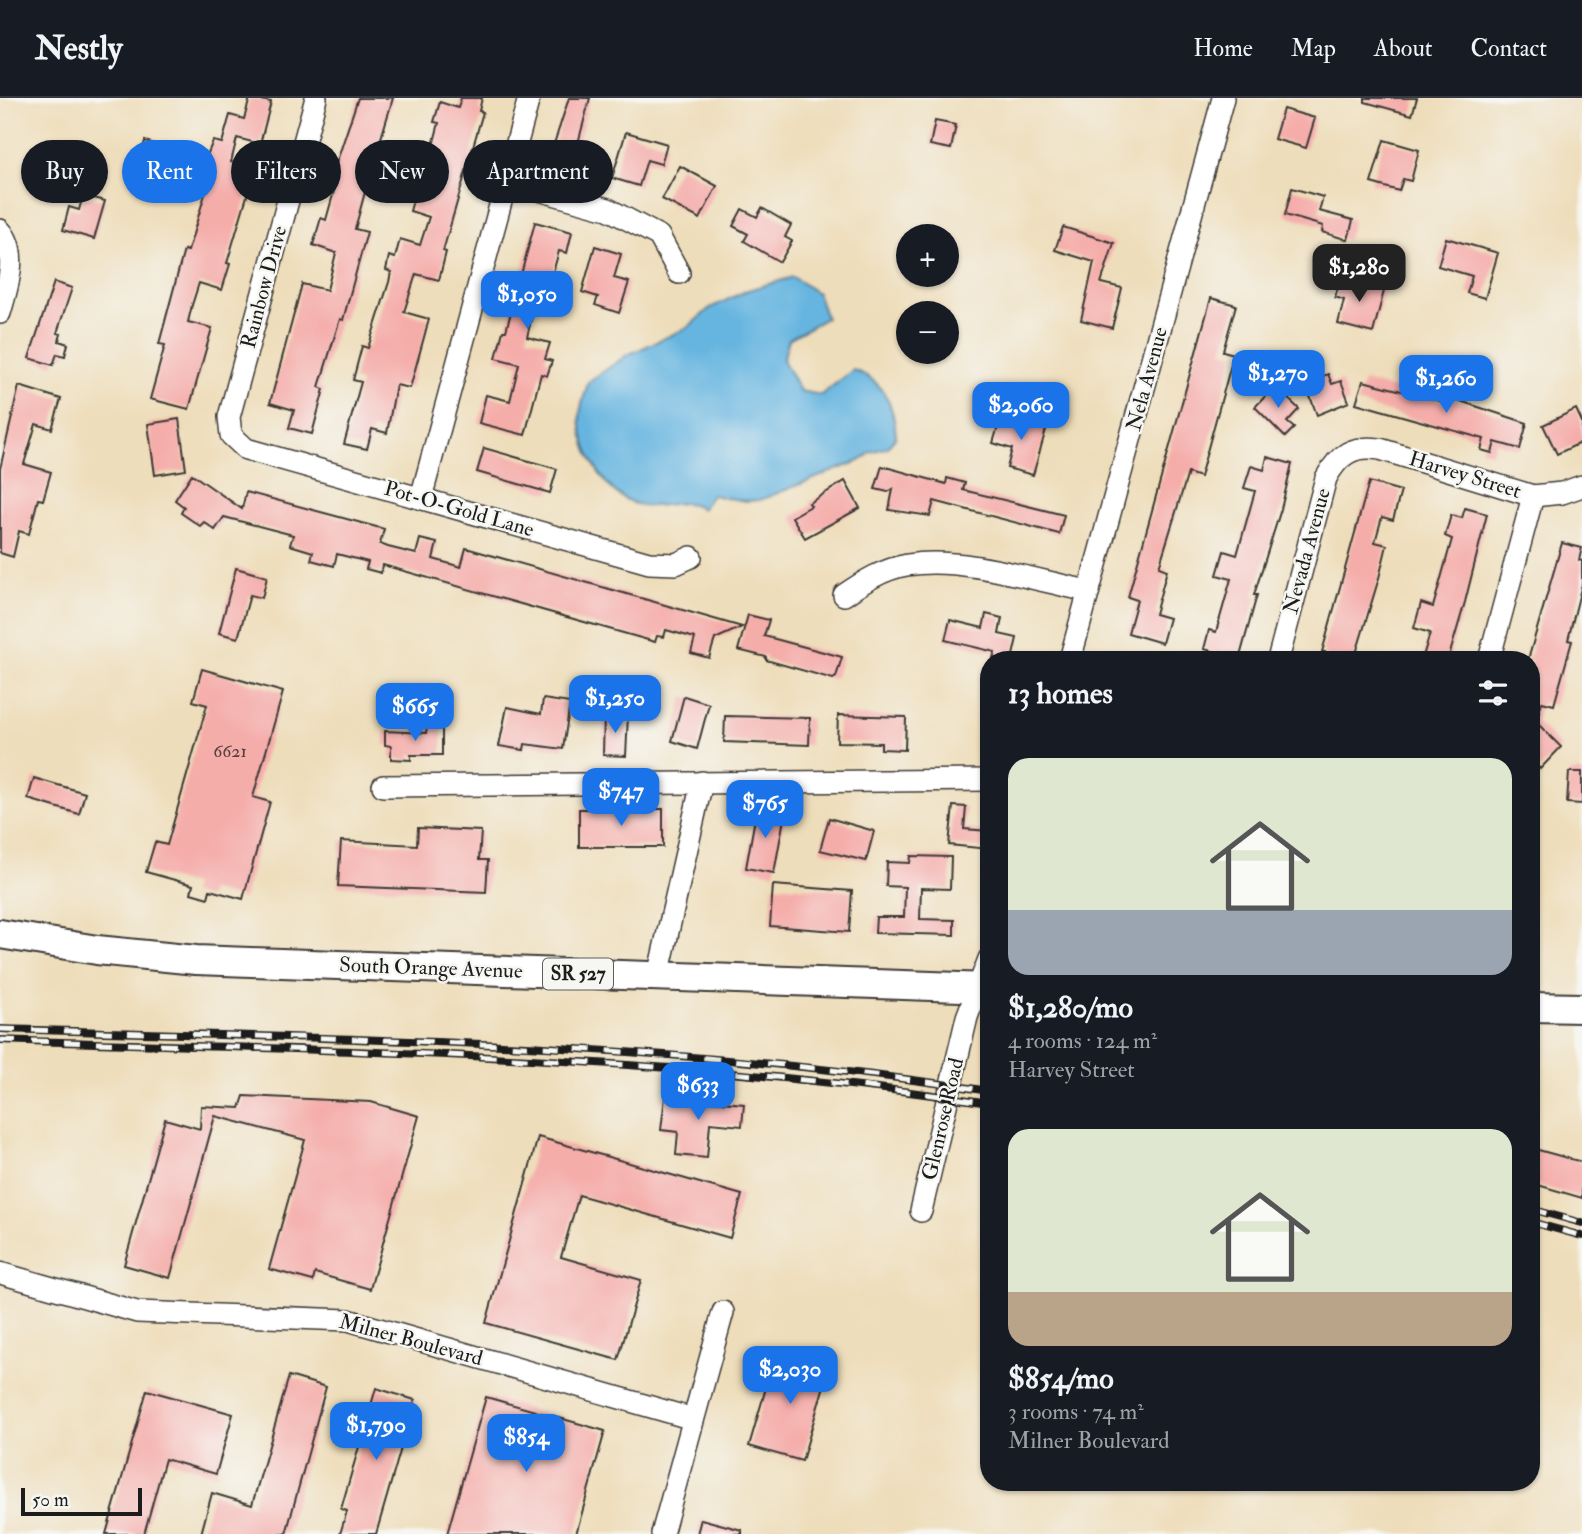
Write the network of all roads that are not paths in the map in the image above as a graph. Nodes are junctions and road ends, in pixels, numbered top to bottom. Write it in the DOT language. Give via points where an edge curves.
graph roads {
  1 [pos="316,98"];
  2 [pos="529,98"];
  3 [pos="1223,98"];
  4 [pos="517,140"];
  5 [pos="500,203"];
  6 [pos="586,203"];
  7 [pos="2,232"];
  8 [pos="679,273"];
  9 [pos="0,313"];
  10 [pos="231,435"];
  11 [pos="1349,451"];
  12 [pos="1582,486"];
  13 [pos="1533,496"];
  14 [pos="421,498"];
  15 [pos="691,556"];
  16 [pos="1088,591"];
  17 [pos="844,595"];
  18 [pos="1074,651"];
  19 [pos="1280,651"];
  20 [pos="1491,651"];
  21 [pos="980,780"];
  22 [pos="702,782"];
  23 [pos="383,786"];
  24 [pos="0,934"];
  25 [pos="658,976"];
  26 [pos="980,987"];
  27 [pos="980,993"];
  28 [pos="1540,1007"];
  29 [pos="1582,1008"];
  30 [pos="921,1211"];
  31 [pos="0,1273"];
  32 [pos="723,1312"];
  33 [pos="693,1419"];
  34 [pos="662,1534"];
  1 -- 10 [label="street, Rainbow Drive" via="229,417"];
  2 -- 4 [label="street"];
  3 -- 16 [label="street, Nela Avenue"];
  5 -- 14 [label="street"];
  6 -- 8 [label="street" via="608,209 659,236"];
  7 -- 9 [label="street" via="11,261"];
  10 -- 14 [label="street, Pot-O-Gold Lane" via="246,449"];
  11 -- 13 [label="street, Harvey Street" via="1380,449"];
  11 -- 19 [label="street, Nevada Avenue" via="1336,460 1326,478"];
  12 -- 13 [label="street, Harvey Street"];
  13 -- 20 [label="street"];
  14 -- 15 [label="street, Pot-O-Gold Lane" via="649,563 676,564"];
  16 -- 17 [label="street" via="935,564 905,565 872,577"];
  16 -- 18 [label="street, Nela Avenue"];
  21 -- 22 [label="street"];
  22 -- 23 [label="street"];
  22 -- 25 [label="street"];
  24 -- 25 [label="main road, South Orange Avenue / SR 527" via="195,960"];
  25 -- 26 [label="main road, South Orange Avenue / SR 527"];
  27 -- 30 [label="street, Glenrose Road" via="967,1017"];
  28 -- 29 [label="main road"];
  31 -- 33 [label="street, Milner Boulevard" via="137,1312 348,1320"];
  32 -- 33 [label="street"];
  33 -- 34 [label="street"];
}
